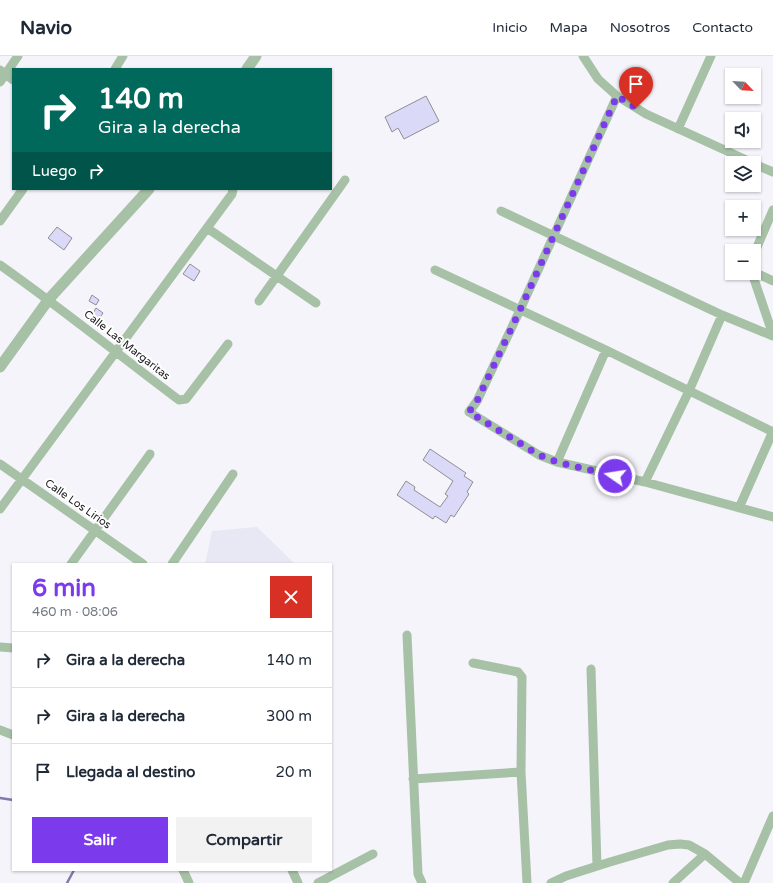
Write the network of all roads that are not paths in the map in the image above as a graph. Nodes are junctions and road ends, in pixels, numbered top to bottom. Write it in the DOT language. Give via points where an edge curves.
graph roads {
  1 [pos="18,56"];
  2 [pos="123,56"];
  3 [pos="256,56"];
  4 [pos="583,56"];
  5 [pos="712,56"];
  6 [pos="116,68"];
  7 [pos="248,68"];
  8 [pos="5,77"];
  9 [pos="617,96"];
  10 [pos="678,130"];
  11 [pos="737,156"];
  12 [pos="761,167"];
  13 [pos="773,172"];
  14 [pos="345,180"];
  15 [pos="22,190"];
  16 [pos="149,190"];
  17 [pos="233,190"];
  18 [pos="773,210"];
  19 [pos="501,211"];
  20 [pos="0,221"];
  21 [pos="207,228"];
  22 [pos="554,236"];
  23 [pos="758,244"];
  24 [pos="0,265"];
  25 [pos="435,270"];
  26 [pos="761,276"];
  27 [pos="756,280"];
  28 [pos="773,281"];
  29 [pos="49,299"];
  30 [pos="259,301"];
  31 [pos="316,303"];
  32 [pos="520,310"];
  33 [pos="722,315"];
  34 [pos="773,336"];
  35 [pos="228,344"];
  36 [pos="606,350"];
  37 [pos="116,352"];
  38 [pos="0,367"];
  39 [pos="689,391"];
  40 [pos="773,432"];
  41 [pos="150,454"];
  42 [pos="557,462"];
  43 [pos="0,464"];
  44 [pos="233,474"];
  45 [pos="21,480"];
  46 [pos="645,482"];
  47 [pos="739,508"];
  48 [pos="0,509"];
  49 [pos="773,517"];
  50 [pos="94,530"];
  51 [pos="72,563"];
  52 [pos="142,563"];
  53 [pos="173,563"];
  54 [pos="407,635"];
  55 [pos="0,647"];
  56 [pos="12,648"];
  57 [pos="473,664"];
  58 [pos="591,669"];
  59 [pos="0,730"];
  60 [pos="12,735"];
  61 [pos="521,772"];
  62 [pos="413,779"];
  63 [pos="773,816"];
  64 [pos="373,854"];
  65 [pos="705,854"];
  66 [pos="597,866"];
  67 [pos="183,871"];
  68 [pos="292,871"];
  69 [pos="188,883"];
  70 [pos="298,883"];
  71 [pos="318,883"];
  72 [pos="422,883"];
  73 [pos="527,883"];
  74 [pos="551,883"];
  75 [pos="673,883"];
  76 [pos="740,883"];
  77 [pos="744,883"];
  1 -- 8 [label="street"];
  2 -- 6 [label="street"];
  3 -- 7 [label="street"];
  4 -- 9 [label="street" via="598,79"];
  5 -- 10 [label="street"];
  9 -- 10 [label="street"];
  9 -- 22 [label="street"];
  10 -- 11 [label="street"];
  12 -- 13 [label="street"];
  14 -- 30 [label="street"];
  15 -- 20 [label="street"];
  16 -- 29 [label="street"];
  17 -- 21 [label="street"];
  18 -- 23 [label="street"];
  19 -- 22 [label="street"];
  21 -- 31 [label="street"];
  21 -- 37 [label="street"];
  22 -- 32 [label="street"];
  22 -- 33 [label="street"];
  24 -- 29 [label="street, Calle Las Margaritas"];
  25 -- 32 [label="street"];
  26 -- 28 [label="street"];
  27 -- 34 [label="street"];
  29 -- 37 [label="street, Calle Las Margaritas"];
  29 -- 38 [label="street"];
  32 -- 36 [label="street"];
  32 -- 42 [label="street" via="477,401 469,412 539,455"];
  33 -- 34 [label="street"];
  33 -- 39 [label="street"];
  35 -- 37 [label="street, Calle Las Margaritas" via="186,399 179,400"];
  36 -- 39 [label="street"];
  36 -- 42 [label="street"];
  37 -- 45 [label="street"];
  39 -- 40 [label="street"];
  39 -- 46 [label="street"];
  40 -- 47 [label="street"];
  41 -- 50 [label="street"];
  42 -- 46 [label="street"];
  43 -- 45 [label="street, Calle Los Lirios"];
  44 -- 53 [label="street"];
  45 -- 48 [label="street"];
  45 -- 50 [label="street, Calle Los Lirios"];
  46 -- 47 [label="street"];
  47 -- 49 [label="street"];
  50 -- 51 [label="street"];
  50 -- 52 [label="street, Calle Los Lirios"];
  54 -- 62 [label="street"];
  55 -- 56 [label="street"];
  57 -- 61 [label="street" via="518,672 522,677"];
  58 -- 66 [label="street"];
  59 -- 60 [label="street"];
  61 -- 62 [label="street"];
  61 -- 73 [label="street"];
  62 -- 72 [label="street" via="418,874"];
  63 -- 77 [label="street"];
  64 -- 71 [label="street"];
  65 -- 66 [label="street" via="689,845 668,845"];
  65 -- 75 [label="street"];
  65 -- 76 [label="street"];
  66 -- 74 [label="street"];
  67 -- 69 [label="street"];
  68 -- 70 [label="street"];
}
